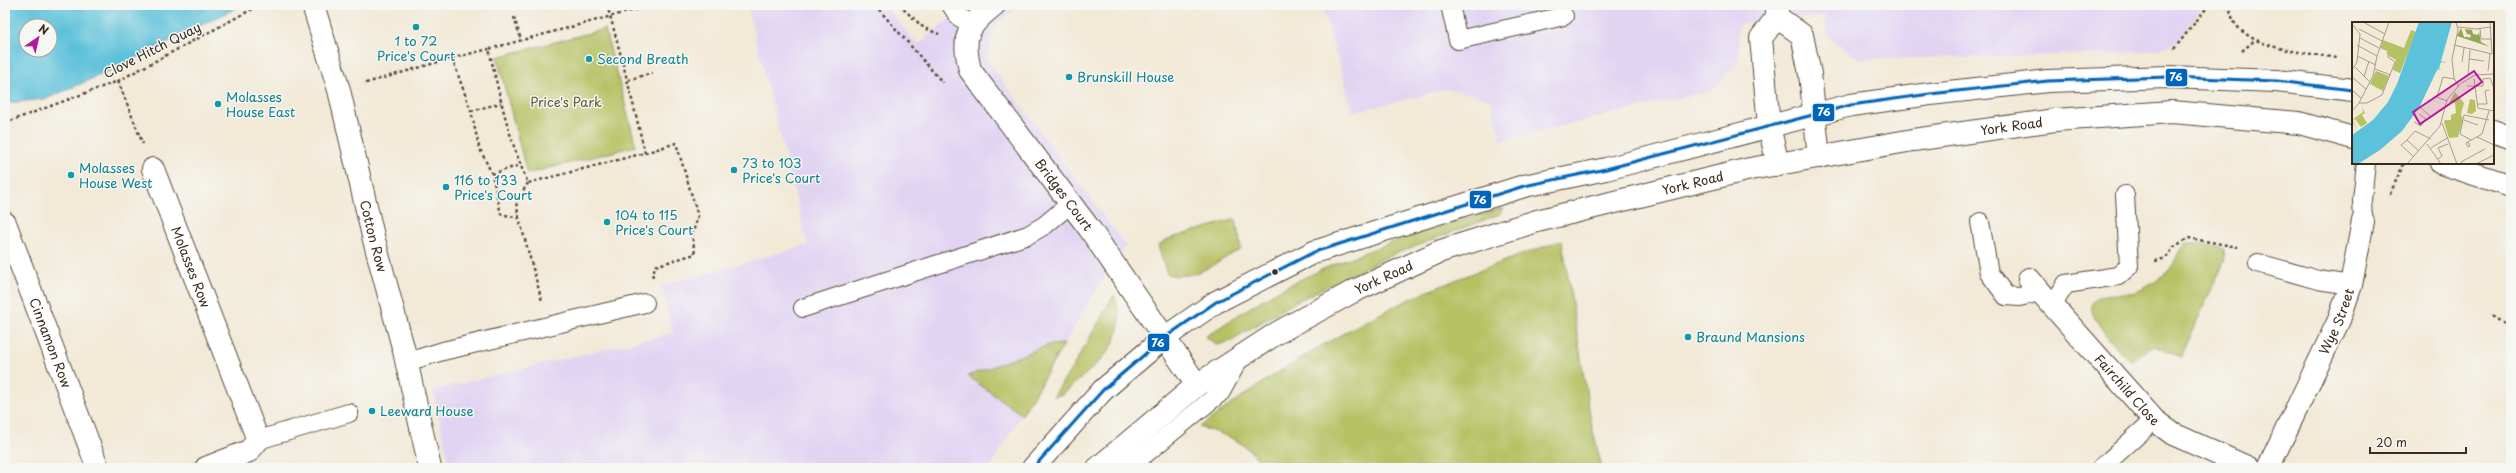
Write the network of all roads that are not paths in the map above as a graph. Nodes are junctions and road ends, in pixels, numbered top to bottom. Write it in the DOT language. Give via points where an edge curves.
graph roads {
  1 [pos="313,5"];
  2 [pos="951,5"];
  3 [pos="994,5"];
  4 [pos="1450,5"];
  5 [pos="1777,11"];
  6 [pos="1564,16"];
  7 [pos="974,25"];
  8 [pos="2352,90"];
  9 [pos="1813,115"];
  10 [pos="1769,126"];
  11 [pos="2494,131"];
  12 [pos="2352,138"];
  13 [pos="2511,138"];
  14 [pos="1819,157"];
  15 [pos="2366,164"];
  16 [pos="2444,164"];
  17 [pos="1778,165"];
  18 [pos="153,168"];
  19 [pos="2511,186"];
  20 [pos="2125,195"];
  21 [pos="1070,204"];
  22 [pos="2363,221"];
  23 [pos="1980,222"];
  24 [pos="5,223"];
  25 [pos="2258,263"];
  26 [pos="2351,285"];
  27 [pos="2041,292"];
  28 [pos="645,304"];
  29 [pos="803,308"];
  30 [pos="1164,338"];
  31 [pos="1240,357"];
  32 [pos="406,362"];
  33 [pos="1197,386"];
  34 [pos="349,413"];
  35 [pos="2154,420"];
  36 [pos="253,445"];
  37 [pos="96,463"];
  38 [pos="206,468"];
  39 [pos="430,468"];
  40 [pos="1033,468"];
  41 [pos="1098,468"];
  42 [pos="1128,468"];
  43 [pos="2101,468"];
  44 [pos="2249,468"];
  45 [pos="2268,468"];
  1 -- 32 [label="main road, Cotton Row" via="339,90"];
  2 -- 7 [label="lane" via="959,17"];
  3 -- 7 [label="main road, Bridges Court"];
  4 -- 6 [label="lane" via="1458,40"];
  5 -- 9 [label="main road" via="1802,35 1810,74"];
  5 -- 10 [label="main road" via="1761,38"];
  7 -- 21 [label="main road, Bridges Court" via="969,30 964,46 970,70"];
  8 -- 9 [label="main road" via="2277,81 2168,77 2048,81 1851,105"];
  9 -- 10 [label="main road"];
  9 -- 14 [label="main road"];
  10 -- 17 [label="main road"];
  10 -- 30 [label="main road" via="1614,167 1524,186 1314,252 1216,302"];
  11 -- 13 [label="main road"];
  12 -- 14 [label="main road, York Road" via="2298,123 2172,112 2055,120 1913,140"];
  14 -- 17 [label="main road, York Road"];
  15 -- 22 [label="lane, Wye Street" via="2362,200"];
  16 -- 19 [label="main road"];
  17 -- 31 [label="main road, York Road" via="1703,179 1537,221 1441,251 1352,292 1277,333"];
  18 -- 36 [label="main road, Molasses Row"];
  20 -- 27 [label="lane" via="2129,266 2118,276 2066,284"];
  21 -- 29 [label="lane" via="1045,225 1028,235"];
  21 -- 30 [label="main road, Bridges Court"];
  22 -- 26 [label="main road, Wye Street"];
  23 -- 27 [label="lane" via="1989,273 2006,296 2019,297"];
  24 -- 37 [label="main road, Cinnamon Row"];
  25 -- 26 [label="lane" via="2318,280"];
  26 -- 45 [label="main road, Wye Street" via="2321,361"];
  27 -- 35 [label="main road, Fairchild Close"];
  28 -- 32 [label="lane"];
  30 -- 33 [label="main road, Bridges Court"];
  30 -- 40 [label="main road" via="1103,390"];
  31 -- 33 [label="main road, York Road"];
  31 -- 42 [label="lane" via="1222,392"];
  32 -- 39 [label="main road, Cotton Row"];
  33 -- 41 [label="main road, York Road"];
  34 -- 36 [label="lane"];
  35 -- 43 [label="lane"];
  35 -- 44 [label="main road, Fairchild Close" via="2173,434"];
  36 -- 38 [label="main road"];
}
